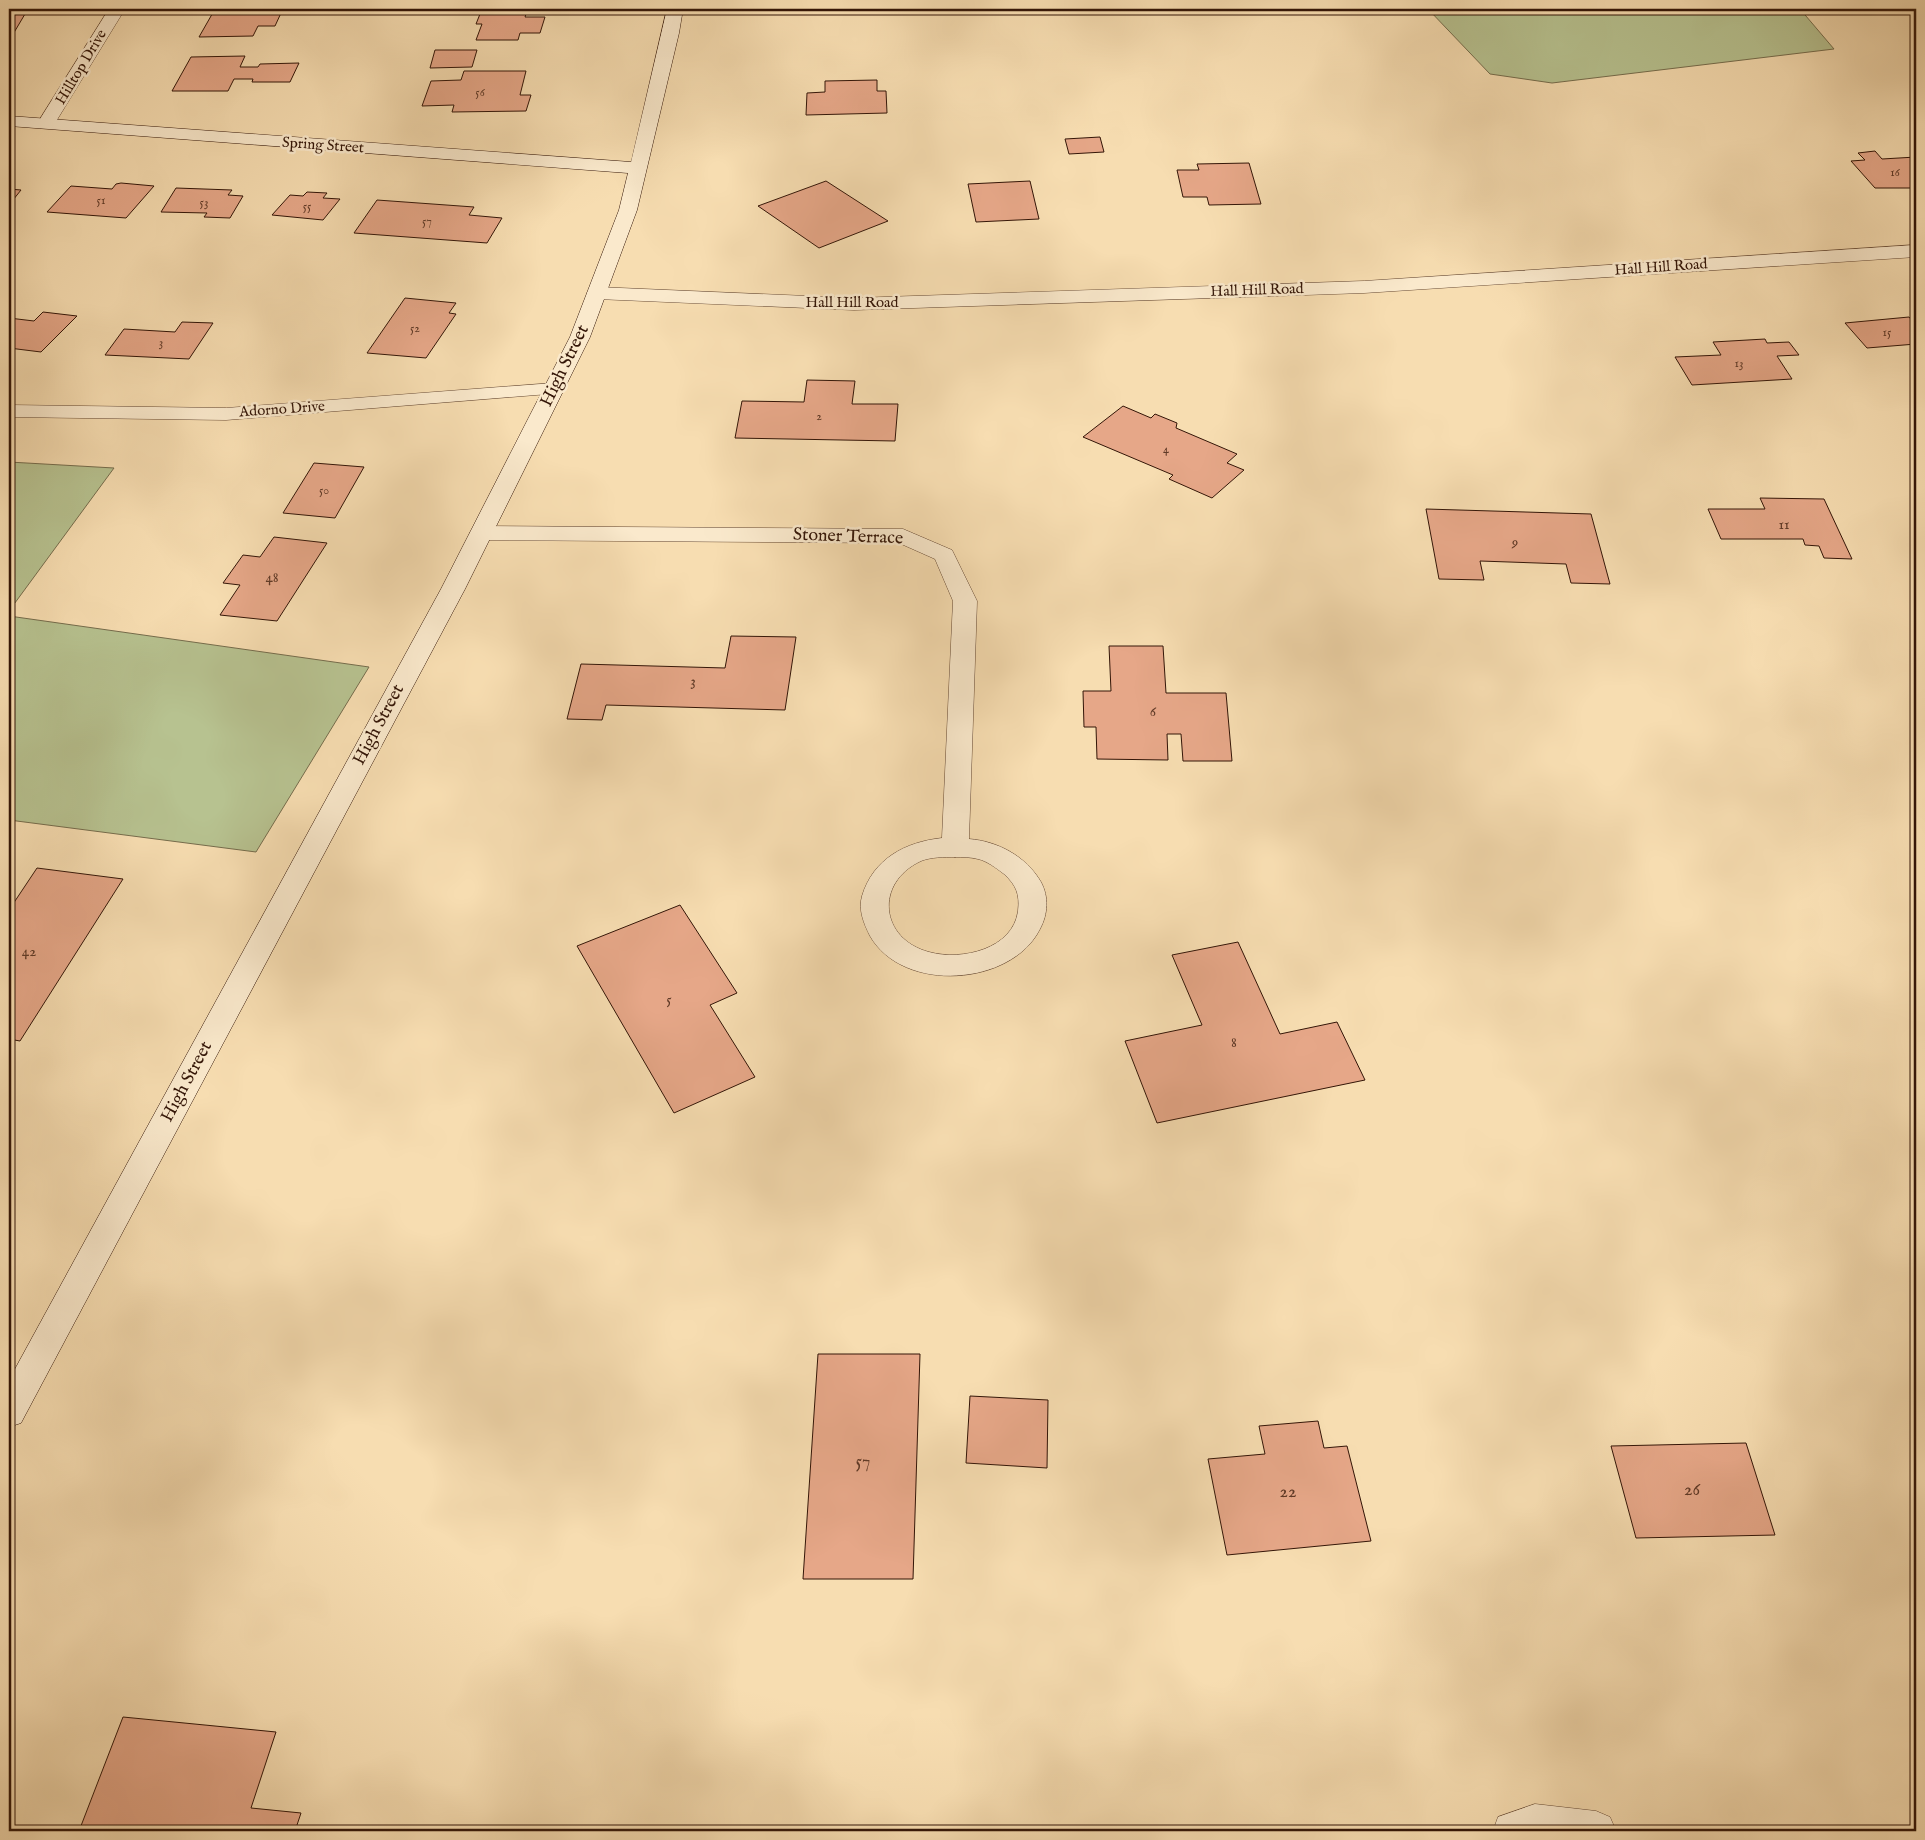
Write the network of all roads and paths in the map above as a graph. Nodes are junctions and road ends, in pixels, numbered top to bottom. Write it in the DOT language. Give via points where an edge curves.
graph roads {
  1 [pos="117,9"];
  2 [pos="675,9"];
  3 [pos="9,122"];
  4 [pos="46,124"];
  5 [pos="638,168"];
  6 [pos="1916,251"];
  7 [pos="597,293"];
  8 [pos="554,389"];
  9 [pos="9,411"];
  10 [pos="481,533"];
  11 [pos="954,847"];
  12 [pos="9,1412"];
  13 [pos="1512,1831"];
  14 [pos="1596,1831"];
  1 -- 4 [label="street, Hilltop Drive"];
  2 -- 5 [label="street, High Street" via="672,33"];
  3 -- 4 [label="street, Spring Street"];
  4 -- 5 [label="street, Spring Street"];
  5 -- 7 [label="street, High Street" via="628,210"];
  6 -- 7 [label="street, Hall Hill Road" via="1364,286 854,304"];
  7 -- 8 [label="street, High Street"];
  8 -- 9 [label="street, Adorno Drive" via="226,414"];
  8 -- 10 [label="street, High Street"];
  10 -- 11 [label="street, Stoner Terrace" via="903,536 944,555 965,600"];
  10 -- 12 [label="street, High Street"];
  11 -- 11 [label="street" via="930,849 901,861 877,886 872,904 876,923 887,940 904,954 928,963 956,966 984,962 1008,950 1025,934 1034,914 1033,894 1023,875 1004,860 981,850"];
  13 -- 14 [label="street" via="1535,1824"];
}
